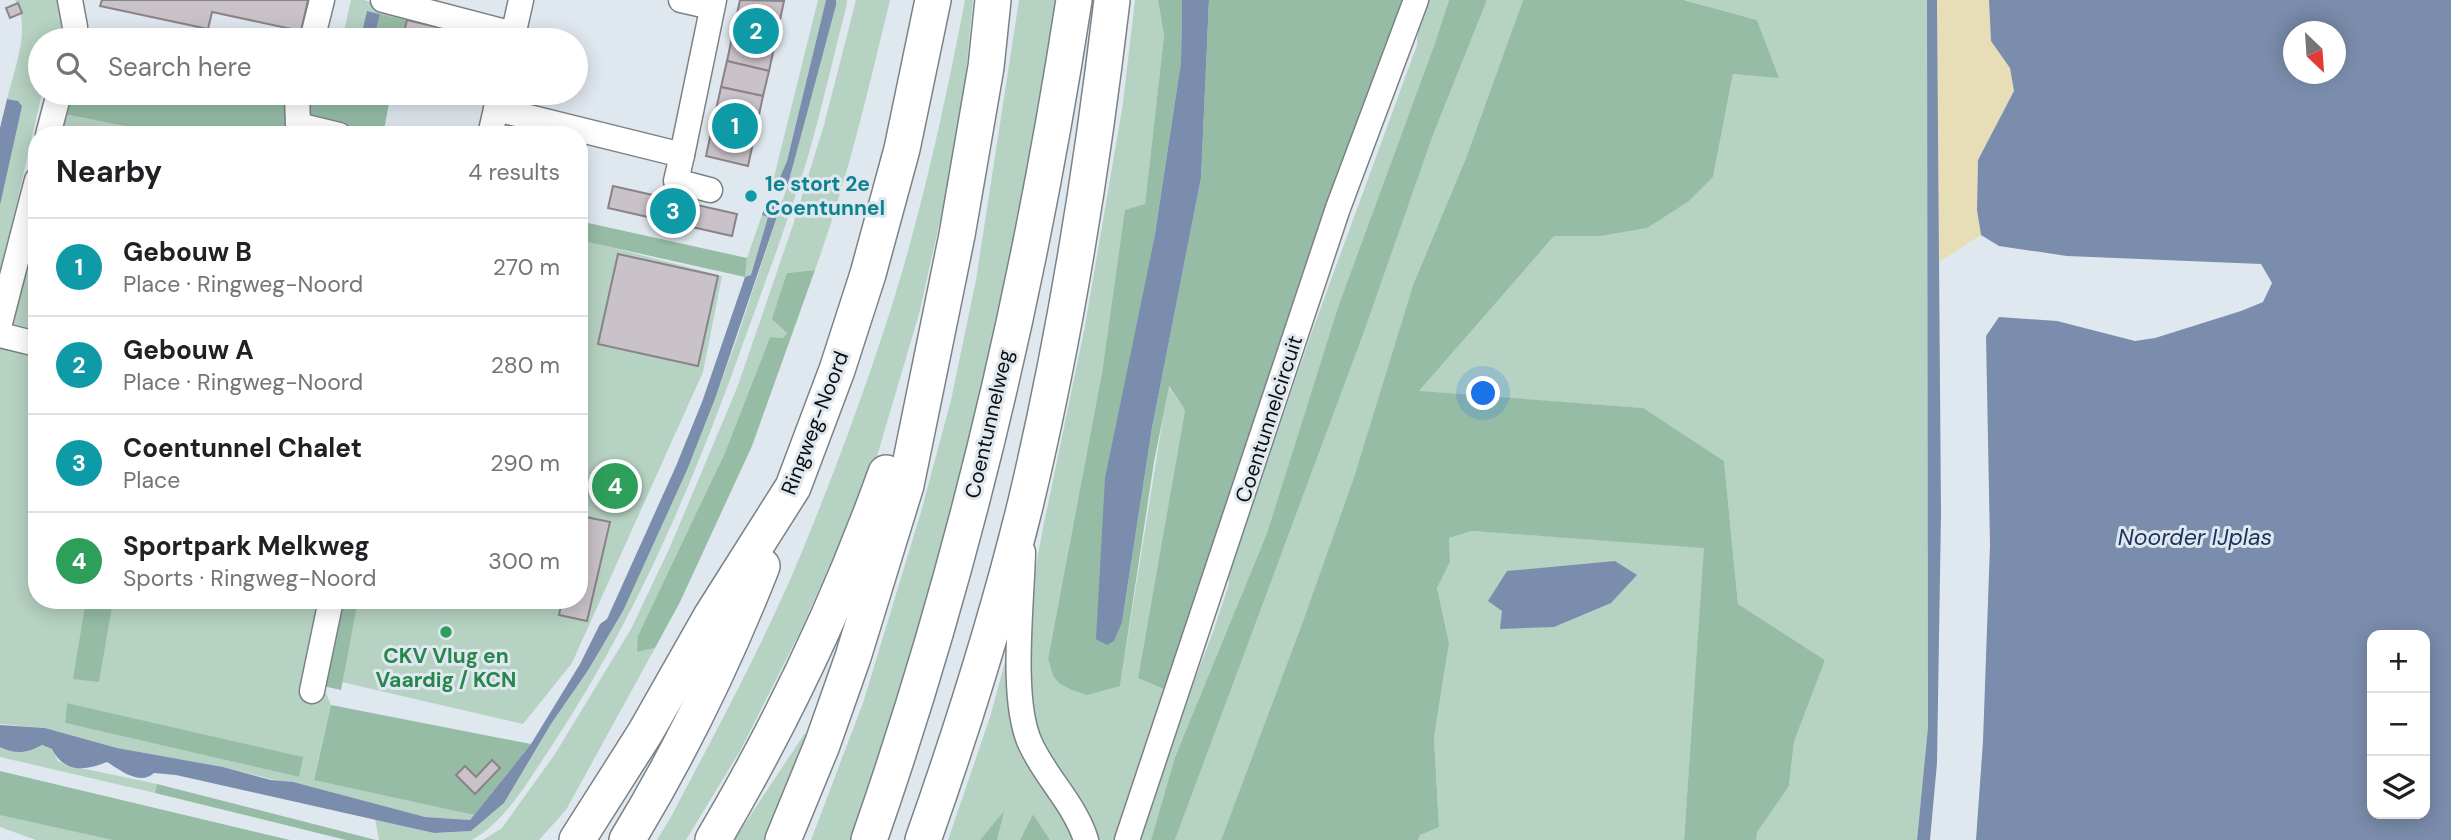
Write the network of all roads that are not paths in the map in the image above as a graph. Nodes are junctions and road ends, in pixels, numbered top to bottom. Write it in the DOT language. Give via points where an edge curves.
graph roads {
  1 [pos="70,0"];
  2 [pos="322,0"];
  3 [pos="383,0"];
  4 [pos="521,0"];
  5 [pos="681,0"];
  6 [pos="933,0"];
  7 [pos="993,0"];
  8 [pos="1074,0"];
  9 [pos="1112,0"];
  10 [pos="1416,0"];
  11 [pos="713,3"];
  12 [pos="465,10"];
  13 [pos="75,28"];
  14 [pos="315,28"];
  15 [pos="497,28"];
  16 [pos="515,28"];
  17 [pos="56,105"];
  18 [pos="297,105"];
  19 [pos="497,105"];
  20 [pos="512,105"];
  21 [pos="50,126"];
  22 [pos="302,126"];
  23 [pos="492,126"];
  24 [pos="583,126"];
  25 [pos="588,127"];
  26 [pos="682,155"];
  27 [pos="710,190"];
  28 [pos="28,215"];
  29 [pos="957,235"];
  30 [pos="0,323"];
  31 [pos="0,335"];
  32 [pos="28,342"];
  33 [pos="793,488"];
  34 [pos="1025,506"];
  35 [pos="329,609"];
  36 [pos="312,691"];
  37 [pos="577,840"];
  38 [pos="627,840"];
  39 [pos="713,840"];
  40 [pos="783,840"];
  41 [pos="869,840"];
  42 [pos="923,840"];
  43 [pos="1086,840"];
  44 [pos="1127,840"];
  1 -- 13 [label="street"];
  2 -- 14 [label="street"];
  3 -- 12 [label="street"];
  4 -- 16 [label="street"];
  5 -- 11 [label="street"];
  6 -- 33 [label="highway, Ringweg-Noord" via="902,149 868,274"];
  7 -- 29 [label="highway"];
  8 -- 41 [label="highway, Coentunnelweg" via="1028,253 989,428 939,622"];
  9 -- 34 [label="highway" via="1078,242"];
  10 -- 44 [label="street, Coentunnelcircuit" via="1338,208"];
  11 -- 26 [label="street"];
  12 -- 15 [label="street"];
  17 -- 21 [label="street"];
  18 -- 22 [label="street" via="298,125"];
  19 -- 23 [label="street"];
  20 -- 24 [label="street"];
  25 -- 26 [label="street"];
  26 -- 27 [label="street" via="676,181"];
  28 -- 30 [label="street"];
  29 -- 39 [label="highway" via="900,434 866,529 824,631"];
  29 -- 40 [label="highway" via="906,485 853,657"];
  31 -- 32 [label="street"];
  33 -- 37 [label="highway, Ringweg-Noord"];
  33 -- 38 [label="highway" via="739,625"];
  34 -- 42 [label="highway" via="978,678"];
  34 -- 43 [label="street" via="1019,661 1023,718 1037,757"];
  35 -- 36 [label="street"];
}
